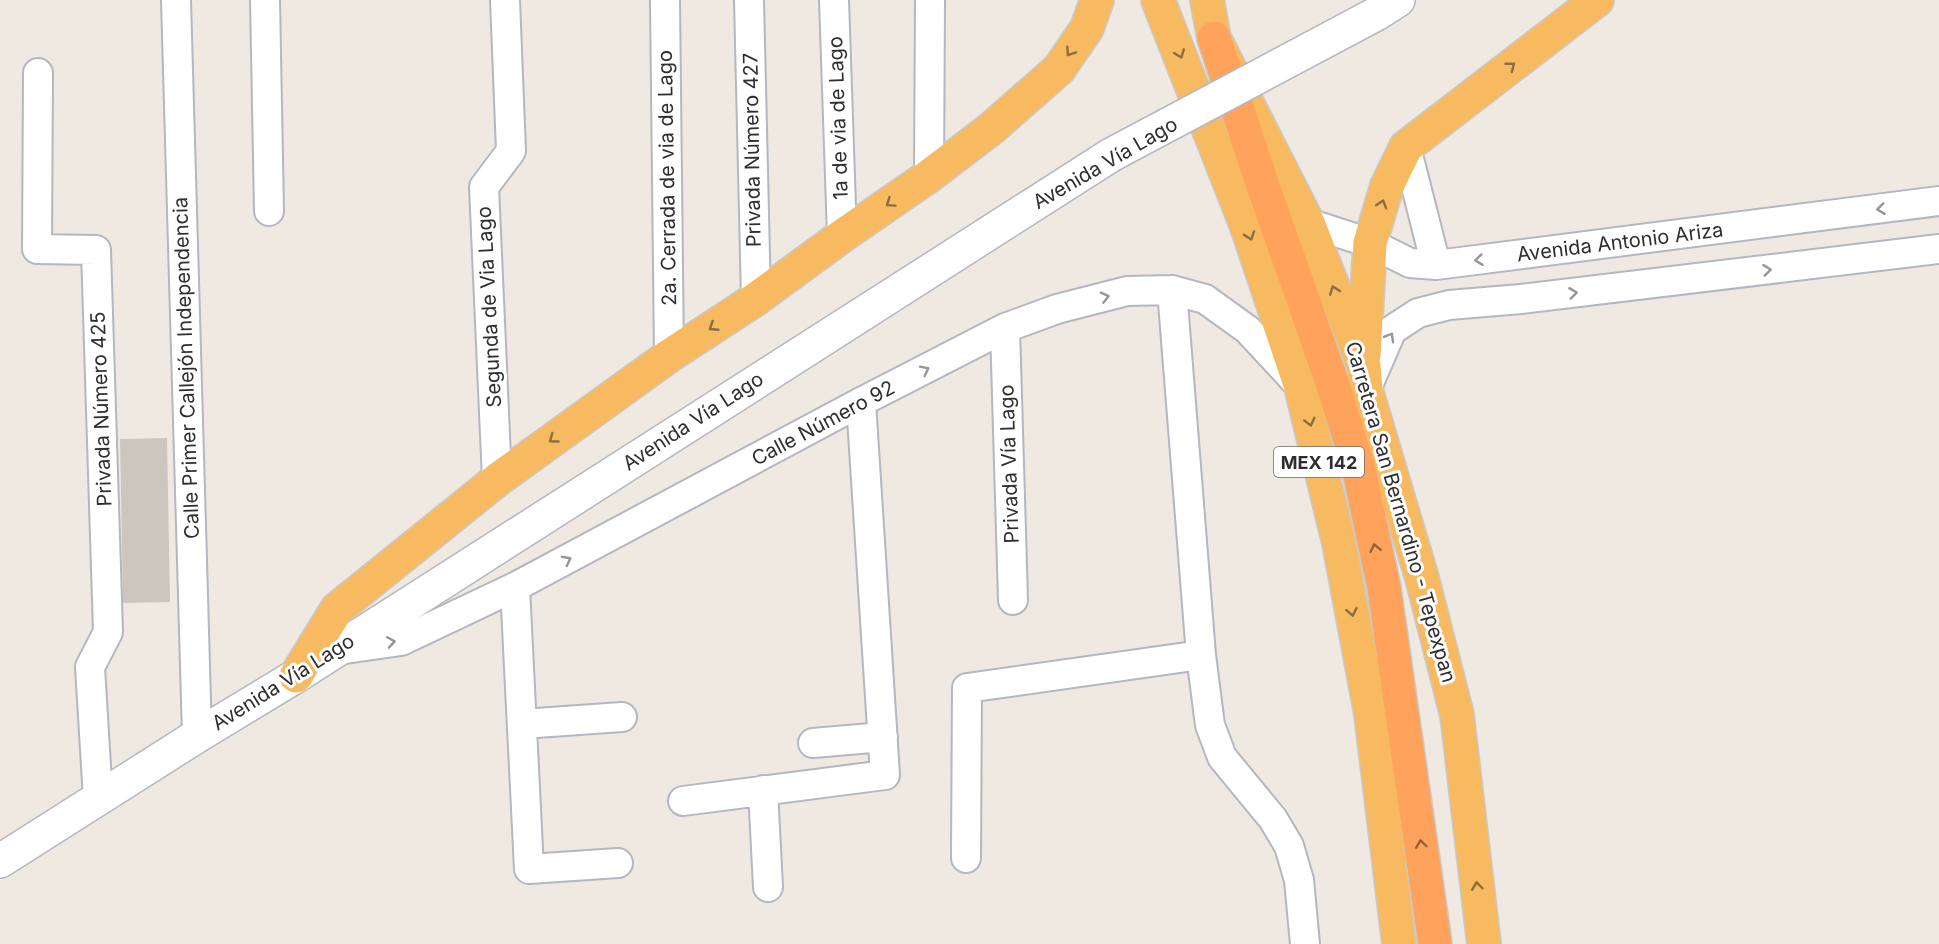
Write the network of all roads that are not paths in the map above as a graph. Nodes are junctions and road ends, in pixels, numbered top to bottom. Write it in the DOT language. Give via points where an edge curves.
graph roads {
  1 [pos="176,0"];
  2 [pos="265,0"];
  3 [pos="505,0"];
  4 [pos="665,0"];
  5 [pos="749,0"];
  6 [pos="834,0"];
  7 [pos="930,0"];
  8 [pos="1097,0"];
  9 [pos="1158,0"];
  10 [pos="1207,0"];
  11 [pos="1597,0"];
  12 [pos="1387,7"];
  13 [pos="1214,38"];
  14 [pos="38,73"];
  15 [pos="1406,147"];
  16 [pos="929,176"];
  17 [pos="1939,201"];
  18 [pos="269,212"];
  19 [pos="1308,223"];
  20 [pos="842,236"];
  21 [pos="1370,243"];
  22 [pos="1939,249"];
  23 [pos="1436,266"];
  24 [pos="1172,290"];
  25 [pos="756,299"];
  26 [pos="1005,328"];
  27 [pos="669,356"];
  28 [pos="1365,378"];
  29 [pos="1316,385"];
  30 [pos="861,402"];
  31 [pos="497,480"];
  32 [pos="515,587"];
  33 [pos="1013,600"];
  34 [pos="333,651"];
  35 [pos="1202,655"];
  36 [pos="296,676"];
  37 [pos="622,717"];
  38 [pos="522,724"];
  39 [pos="196,736"];
  40 [pos="883,736"];
  41 [pos="813,743"];
  42 [pos="763,790"];
  43 [pos="98,799"];
  44 [pos="683,801"];
  45 [pos="966,858"];
  46 [pos="0,861"];
  47 [pos="618,863"];
  48 [pos="768,887"];
  49 [pos="1305,944"];
  50 [pos="1399,944"];
  51 [pos="1435,944"];
  52 [pos="1484,944"];
  1 -- 39 [label="street, Calle Primer Callejón Independencia"];
  2 -- 18 [label="street"];
  3 -- 31 [label="street, Segunda de Via Lago" via="511,151 484,187"];
  4 -- 27 [label="street, 2a. Cerrada de via de Lago"];
  5 -- 25 [label="street, Privada Número 427"];
  6 -- 20 [label="street, 1a de via de Lago"];
  7 -- 16 [label="street"];
  8 -- 16 [label="highway, one-way" via="1087,28 1059,69"];
  9 -- 29 [label="highway, MEX 142, one-way" via="1247,227"];
  10 -- 13 [label="highway, Carretera San Bernardino - Tepexpan / MEX 142"];
  15 -- 11 [label="highway, one-way"];
  12 -- 34 [label="main road, Avenida Vía Lago, bridge" via="1111,155"];
  13 -- 19 [label="highway, Carretera San Bernardino - Tepexpan / MEX 142"];
  13 -- 29 [label="highway" via="1263,186"];
  14 -- 43 [label="street, Privada Número 425" via="37,249 96,250 108,632 90,667"];
  21 -- 15 [label="highway, one-way" via="1388,186"];
  15 -- 23 [label="street"];
  16 -- 20 [label="highway, one-way"];
  17 -- 23 [label="street, Avenida Antonio Ariza, one-way"];
  19 -- 21 [label="street, Avenida Antonio Ariza"];
  28 -- 19 [label="highway, Carretera San Bernardino - Tepexpan / MEX 142, one-way"];
  20 -- 25 [label="highway"];
  21 -- 23 [label="street, Avenida Antonio Ariza" via="1410,263"];
  21 -- 28 [label="highway"];
  28 -- 22 [label="street, one-way" via="1392,330 1418,313 1449,305"];
  26 -- 24 [label="street, Calle Número 92, one-way" via="1057,309 1127,291"];
  24 -- 29 [label="street, Calle Número 92" via="1205,299"];
  24 -- 35 [label="street"];
  25 -- 27 [label="highway, one-way"];
  30 -- 26 [label="street, Calle Número 92, one-way"];
  26 -- 33 [label="street, Privada Vía Lago"];
  27 -- 31 [label="highway, one-way"];
  52 -- 28 [label="highway, Carretera San Bernardino - Tepexpan / MEX 142, one-way" via="1457,715"];
  29 -- 50 [label="highway, MEX 142, one-way" via="1339,543 1371,714"];
  51 -- 29 [label="highway, one-way" via="1384,588 1358,466"];
  32 -- 30 [label="street, Calle Número 92, one-way"];
  30 -- 40 [label="street"];
  31 -- 36 [label="highway" via="337,609"];
  34 -- 32 [label="street, Calle Número 92, one-way" via="401,641"];
  32 -- 38 [label="street"];
  34 -- 36 [label="main road, Avenida Vía Lago"];
  35 -- 45 [label="street" via="967,688"];
  35 -- 49 [label="street" via="1210,725 1222,757 1290,846 1299,880"];
  36 -- 39 [label="main road, Avenida Vía Lago"];
  37 -- 38 [label="street"];
  38 -- 47 [label="street" via="529,869"];
  39 -- 43 [label="main road, Avenida Vía Lago"];
  40 -- 41 [label="street"];
  40 -- 42 [label="street" via="885,775"];
  42 -- 44 [label="street"];
  42 -- 48 [label="street"];
  43 -- 46 [label="main road, Avenida Vía Lago"];
}
